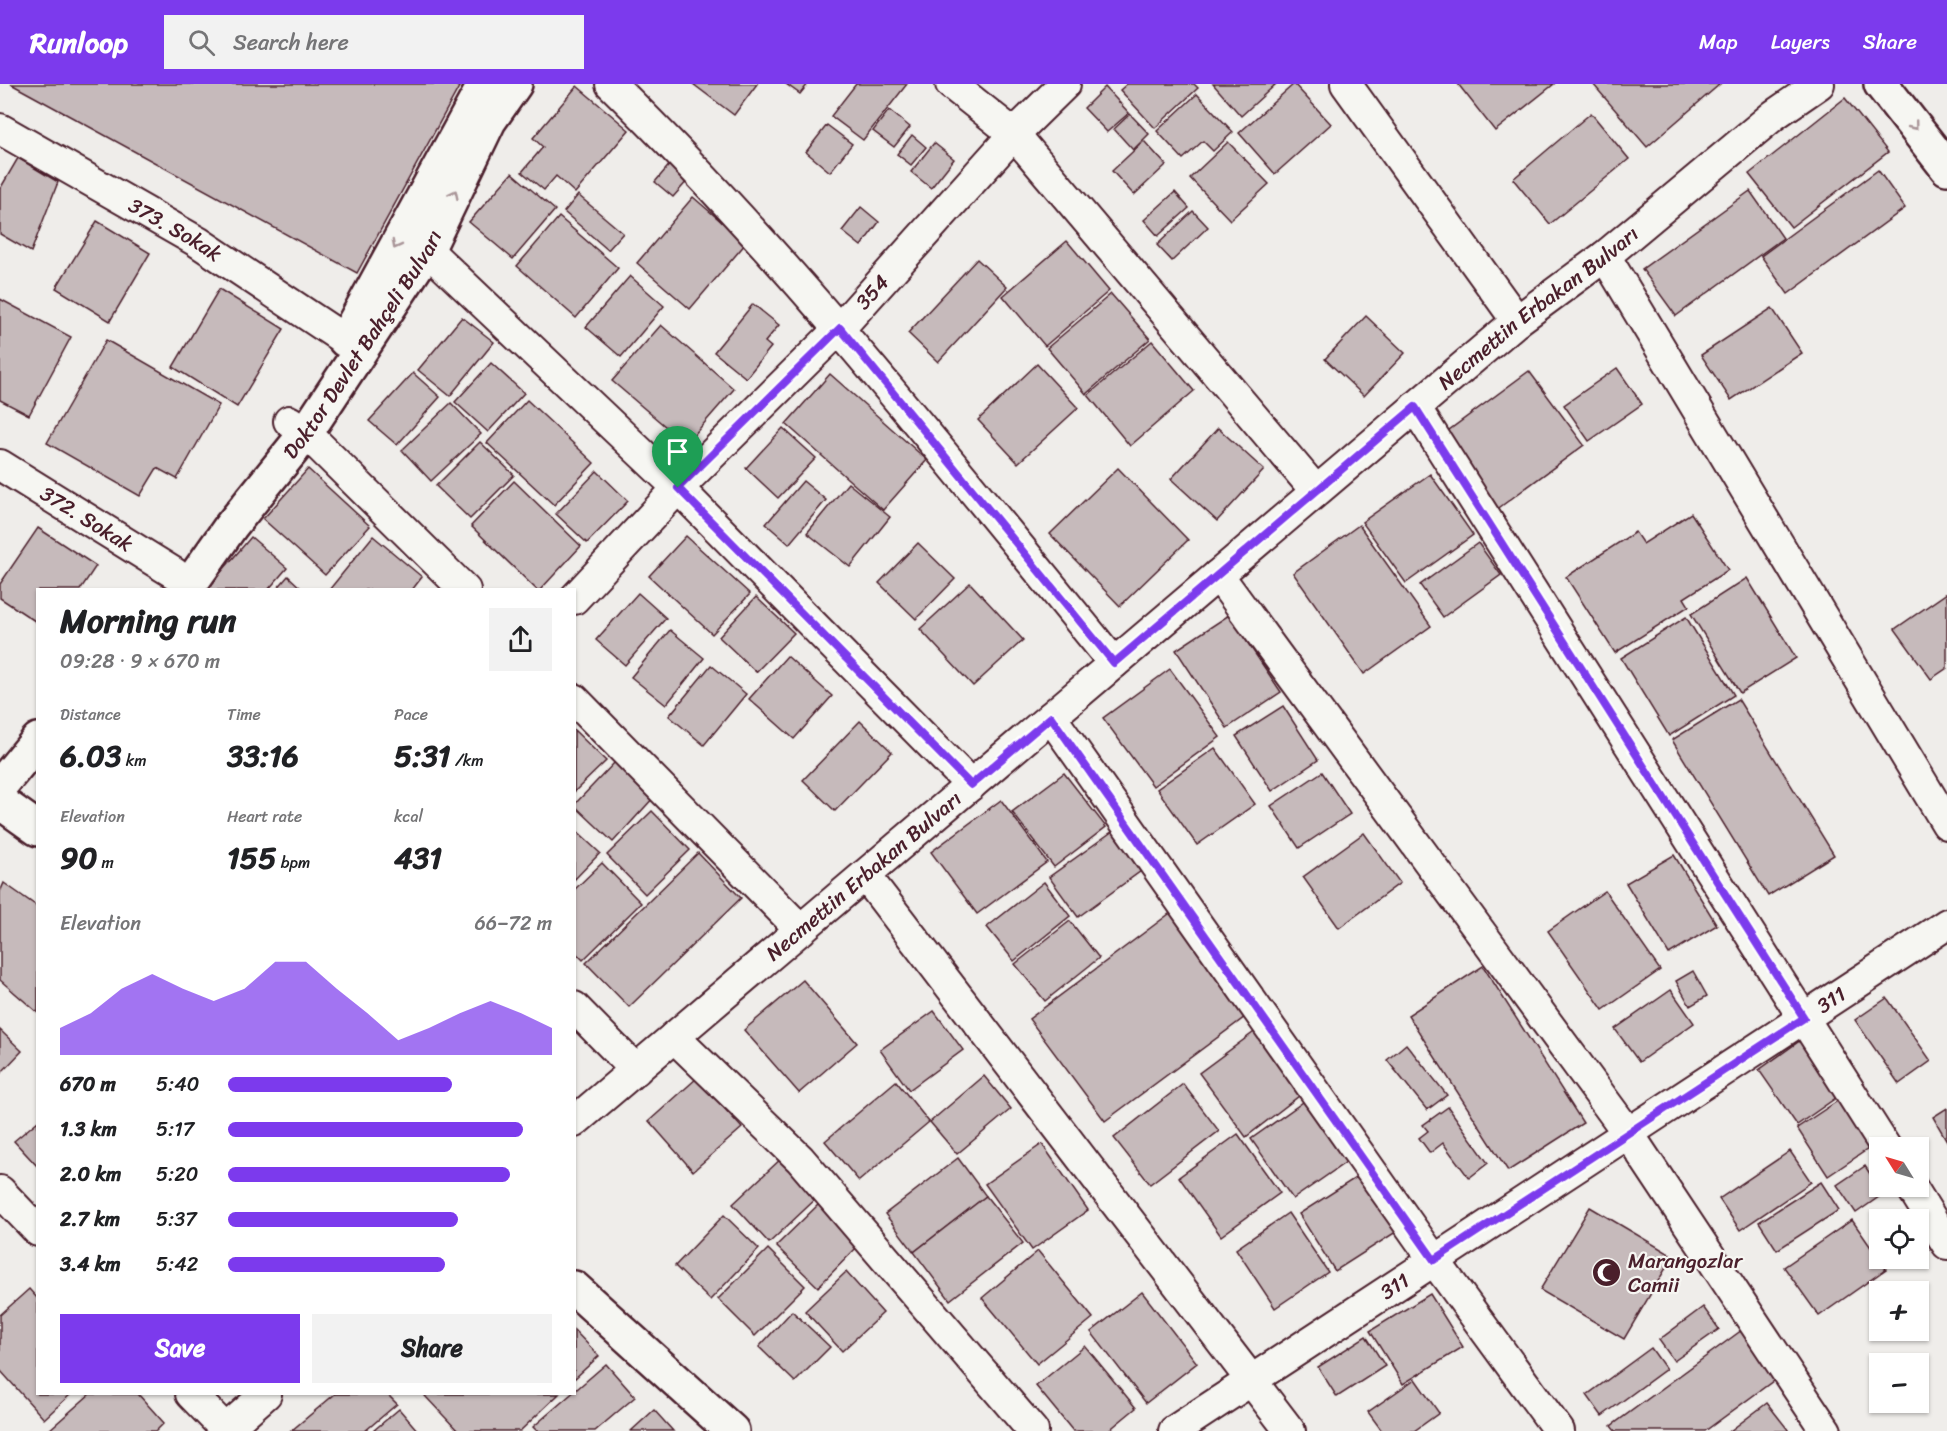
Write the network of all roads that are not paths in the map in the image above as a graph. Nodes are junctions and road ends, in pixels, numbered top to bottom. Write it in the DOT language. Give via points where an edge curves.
graph roads {
  1 [pos="485,84"];
  2 [pos="515,84"];
  3 [pos="611,84"];
  4 [pos="951,84"];
  5 [pos="1065,84"];
  6 [pos="1346,84"];
  7 [pos="1819,84"];
  8 [pos="1881,84"];
  9 [pos="0,129"];
  10 [pos="1014,134"];
  11 [pos="1947,168"];
  12 [pos="427,250"];
  13 [pos="1605,256"];
  14 [pos="1516,321"];
  15 [pos="840,328"];
  16 [pos="345,340"];
  17 [pos="1415,407"];
  18 [pos="298,427"];
  19 [pos="0,465"];
  20 [pos="678,488"];
  21 [pos="1316,491"];
  22 [pos="1218,575"];
  23 [pos="174,584"];
  24 [pos="463,588"];
  25 [pos="576,597"];
  26 [pos="1114,663"];
  27 [pos="576,701"];
  28 [pos="1051,717"];
  29 [pos="36,743"];
  30 [pos="36,775"];
  31 [pos="971,785"];
  32 [pos="3,798"];
  33 [pos="1947,824"];
  34 [pos="36,827"];
  35 [pos="866,875"];
  36 [pos="1947,924"];
  37 [pos="801,930"];
  38 [pos="576,1009"];
  39 [pos="1804,1018"];
  40 [pos="674,1037"];
  41 [pos="636,1070"];
  42 [pos="576,1120"];
  43 [pos="1628,1133"];
  44 [pos="1879,1137"];
  45 [pos="0,1191"];
  46 [pos="1918,1197"];
  47 [pos="36,1229"];
  48 [pos="1947,1244"];
  49 [pos="1434,1260"];
  50 [pos="576,1290"];
  51 [pos="1252,1380"];
  52 [pos="193,1395"];
  53 [pos="265,1395"];
  54 [pos="226,1431"];
  55 [pos="732,1431"];
  56 [pos="1033,1431"];
  57 [pos="1174,1431"];
  58 [pos="1290,1431"];
  59 [pos="1558,1431"];
  60 [pos="1826,1431"];
  1 -- 16 [label="main road, Doktor Devlet Bahçeli Bulvarı, one-way"];
  12 -- 2 [label="main road, Doktor Devlet Bahçeli Bulvarı, one-way" via="489,121"];
  3 -- 15 [label="street" via="673,144"];
  4 -- 10 [label="street"];
  5 -- 10 [label="street, 354"];
  6 -- 14 [label="street"];
  7 -- 13 [label="street, Necmettin Erbakan Bulvarı" via="1774,115"];
  8 -- 11 [label="main road, one-way"];
  9 -- 16 [label="street, 373. Sokak" via="198,242"];
  10 -- 15 [label="street, 354"];
  10 -- 21 [label="street"];
  12 -- 18 [label="main road, Doktor Devlet Bahçeli Bulvarı"];
  12 -- 20 [label="street"];
  13 -- 14 [label="street, Necmettin Erbakan Bulvarı"];
  13 -- 33 [label="street"];
  14 -- 17 [label="street, Necmettin Erbakan Bulvarı"];
  15 -- 20 [label="street, 354"];
  15 -- 26 [label="street"];
  16 -- 18 [label="main road, Doktor Devlet Bahçeli Bulvarı"];
  17 -- 21 [label="street, Necmettin Erbakan Bulvarı"];
  17 -- 39 [label="street"];
  18 -- 23 [label="main road, Doktor Devlet Bahçeli Bulvarı"];
  18 -- 24 [label="street"];
  19 -- 23 [label="street, 372. Sokak"];
  20 -- 25 [label="street, 354"];
  20 -- 31 [label="street"];
  21 -- 22 [label="street, Necmettin Erbakan Bulvarı"];
  22 -- 26 [label="street, Necmettin Erbakan Bulvarı"];
  22 -- 43 [label="street"];
  26 -- 28 [label="street, Necmettin Erbakan Bulvarı"];
  27 -- 37 [label="street"];
  28 -- 31 [label="street, Necmettin Erbakan Bulvarı"];
  28 -- 49 [label="street"];
  29 -- 32 [label="main road"];
  30 -- 32 [label="main road"];
  31 -- 35 [label="street, Necmettin Erbakan Bulvarı"];
  32 -- 34 [label="main road"];
  35 -- 37 [label="street, Necmettin Erbakan Bulvarı"];
  35 -- 51 [label="street"];
  36 -- 39 [label="street, 311"];
  37 -- 40 [label="street, Necmettin Erbakan Bulvarı"];
  38 -- 41 [label="street"];
  39 -- 43 [label="street, 311"];
  39 -- 44 [label="street"];
  40 -- 41 [label="street, Necmettin Erbakan Bulvarı"];
  40 -- 56 [label="street" via="800,1159"];
  41 -- 42 [label="street, Necmettin Erbakan Bulvarı"];
  43 -- 49 [label="street, 311"];
  43 -- 60 [label="street"];
  45 -- 47 [label="street"];
  46 -- 48 [label="street"];
  49 -- 51 [label="street, 311"];
  49 -- 59 [label="street"];
  50 -- 55 [label="main road"];
  51 -- 57 [label="street, 311"];
  51 -- 58 [label="street"];
  52 -- 54 [label="street"];
  53 -- 54 [label="street"];
}
